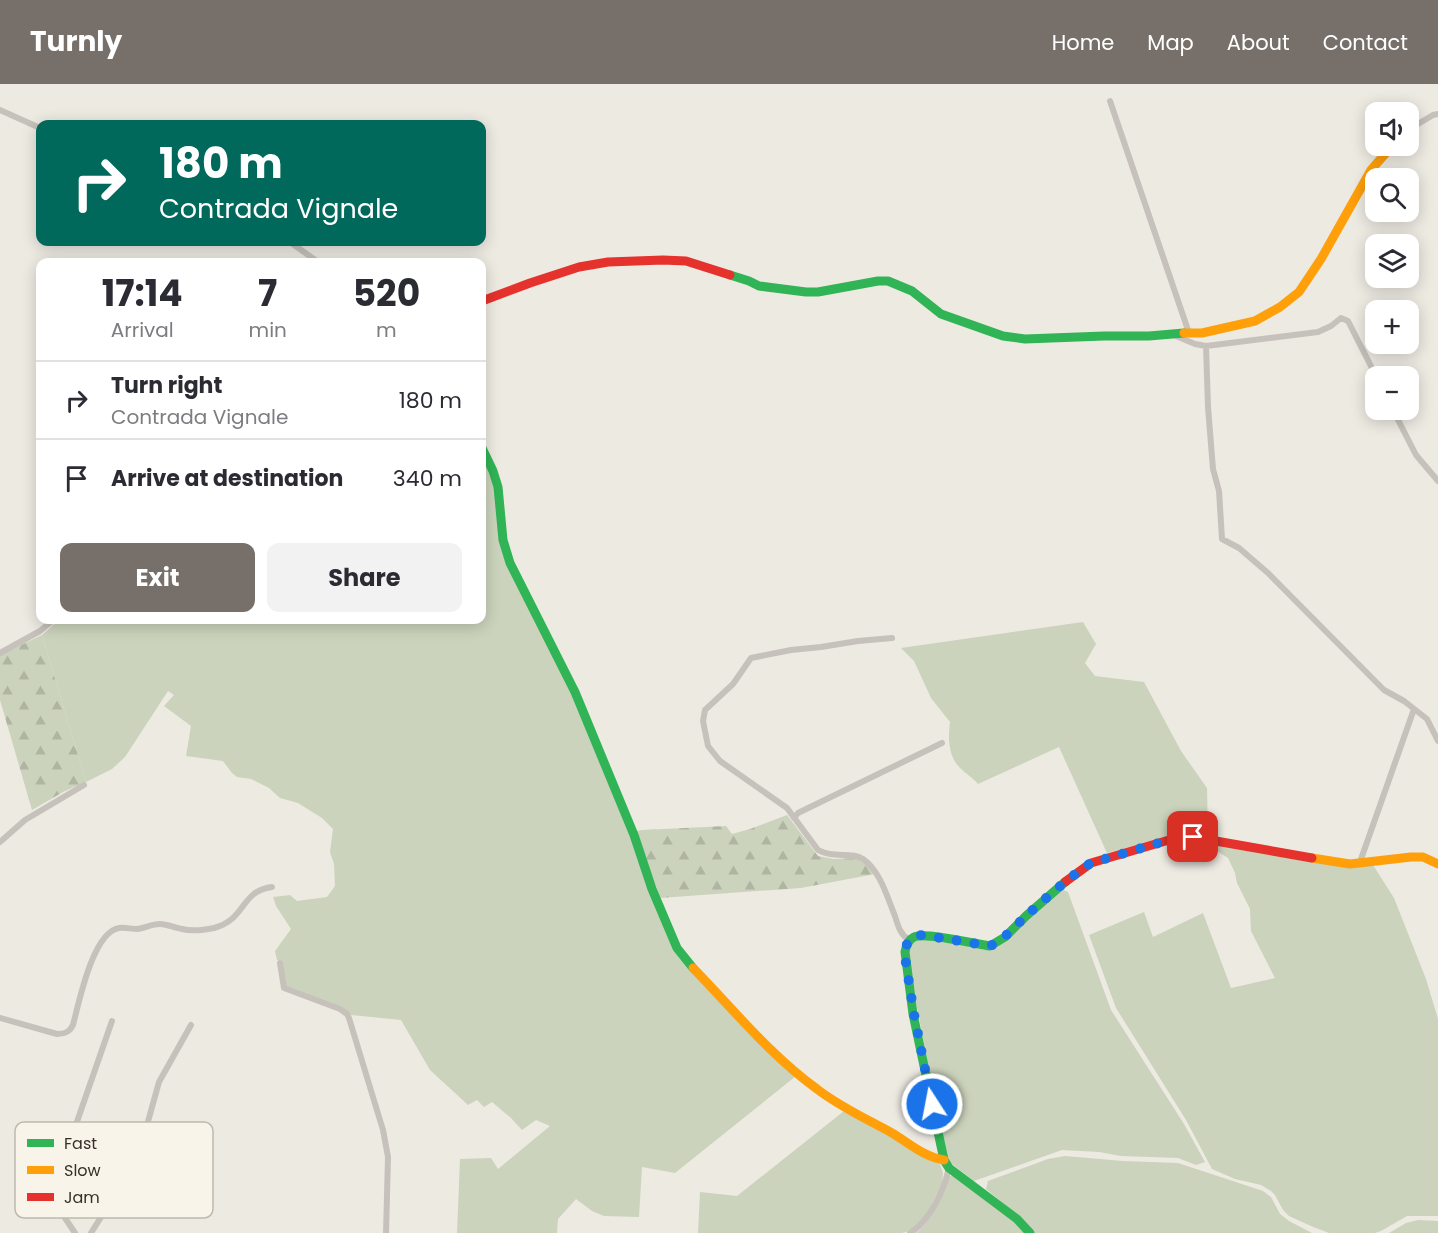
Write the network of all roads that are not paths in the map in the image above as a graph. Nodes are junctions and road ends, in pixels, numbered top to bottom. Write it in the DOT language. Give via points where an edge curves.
graph roads {
  1 [pos="1110,101"];
  2 [pos="0,110"];
  3 [pos="1438,114"];
  4 [pos="1419,124"];
  5 [pos="36,126"];
  6 [pos="1383,156"];
  7 [pos="296,246"];
  8 [pos="312,258"];
  9 [pos="486,300"];
  10 [pos="1189,333"];
  11 [pos="1173,334"];
  12 [pos="1206,346"];
  13 [pos="1371,366"];
  14 [pos="1398,420"];
  15 [pos="486,456"];
  16 [pos="1438,481"];
  17 [pos="48,624"];
  18 [pos="892,638"];
  19 [pos="0,653"];
  20 [pos="1414,710"];
  21 [pos="1438,741"];
  22 [pos="942,743"];
  23 [pos="84,785"];
  24 [pos="794,818"];
  25 [pos="0,842"];
  26 [pos="1360,862"];
  27 [pos="1438,864"];
  28 [pos="272,887"];
  29 [pos="909,940"];
  30 [pos="279,963"];
  31 [pos="0,1018"];
  32 [pos="112,1021"];
  33 [pos="191,1025"];
  34 [pos="77,1122"];
  35 [pos="148,1122"];
  36 [pos="946,1164"];
  37 [pos="65,1218"];
  38 [pos="100,1218"];
  39 [pos="75,1233"];
  40 [pos="91,1233"];
  41 [pos="386,1233"];
  42 [pos="910,1233"];
  43 [pos="1030,1233"];
  1 -- 10 [label="street"];
  2 -- 5 [label="street"];
  3 -- 4 [label="street"];
  6 -- 10 [label="street" via="1371,170 1299,292 1255,321"];
  7 -- 8 [label="street"];
  9 -- 11 [label="street" via="579,267 608,262 686,261 759,286 807,292 888,281 912,291 941,314 1003,336 1025,339"];
  10 -- 11 [label="street"];
  11 -- 12 [label="street"];
  12 -- 13 [label="street" via="1318,332 1341,318 1348,321"];
  12 -- 20 [label="street" via="1213,469 1219,491 1222,539 1268,573 1384,690"];
  14 -- 16 [label="street" via="1416,455"];
  15 -- 36 [label="street" via="498,487 503,540 510,562 579,702 652,889 686,961 756,1034 819,1091"];
  17 -- 19 [label="street"];
  18 -- 24 [label="street" via="751,658 733,684 705,710 703,720 712,752 781,803"];
  20 -- 21 [label="street" via="1426,719"];
  20 -- 26 [label="street"];
  22 -- 24 [label="street"];
  23 -- 25 [label="street" via="25,820"];
  24 -- 29 [label="street" via="818,850 834,856 857,856 869,865 901,933"];
  26 -- 27 [label="street" via="1423,857"];
  26 -- 29 [label="street" via="1326,861 1204,838 1180,838 1091,863 990,946 922,935"];
  28 -- 31 [label="street" via="254,893 240,912 214,928 193,931 159,924 120,928 105,936 86,976 72,1029 65,1034"];
  29 -- 36 [label="street" via="905,957 914,1014"];
  30 -- 41 [label="street" via="284,988 340,1009 349,1018 388,1157"];
  32 -- 34 [label="street"];
  33 -- 35 [label="street" via="159,1082"];
  36 -- 42 [label="street" via="945,1183 929,1214"];
  36 -- 43 [label="street"];
  37 -- 39 [label="street"];
  38 -- 40 [label="street"];
}
